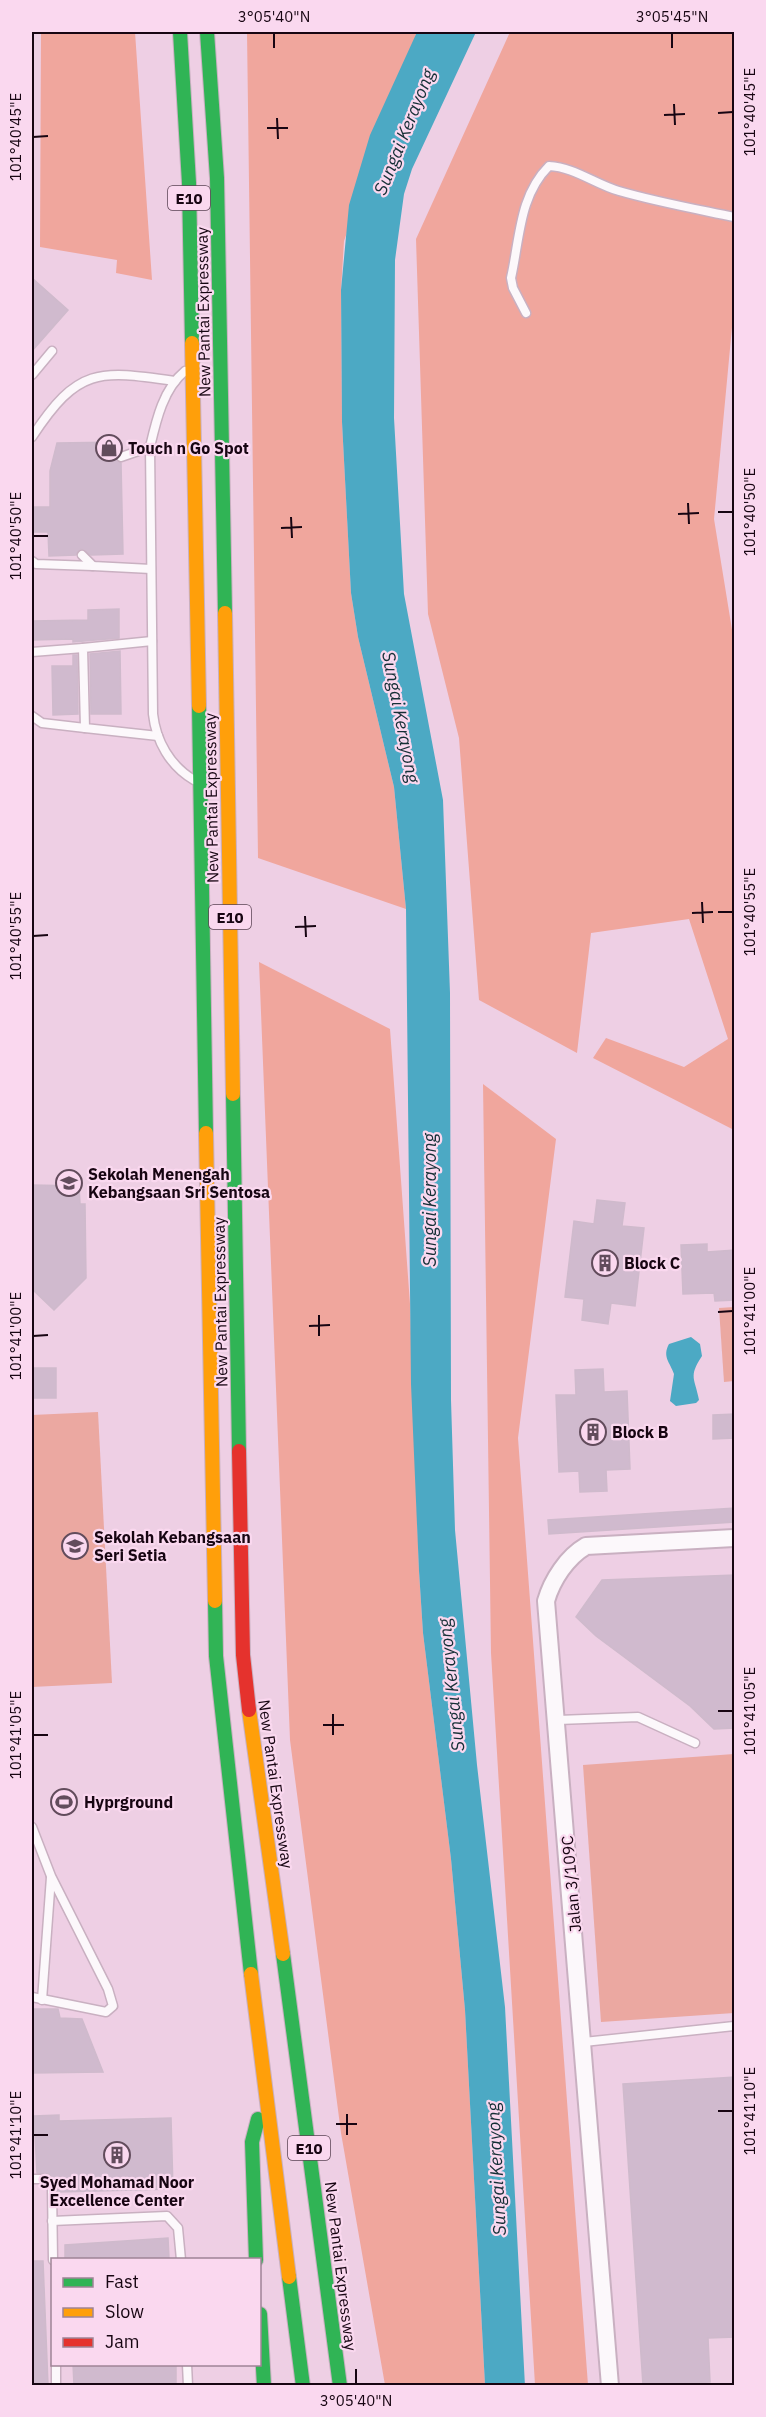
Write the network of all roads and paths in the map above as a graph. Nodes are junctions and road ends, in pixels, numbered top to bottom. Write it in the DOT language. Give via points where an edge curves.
graph roads {
  1 [pos="180,32"];
  2 [pos="207,32"];
  3 [pos="735,217"];
  4 [pos="526,313"];
  5 [pos="52,351"];
  6 [pos="193,364"];
  7 [pos="32,375"];
  8 [pos="175,381"];
  9 [pos="32,437"];
  10 [pos="150,447"];
  11 [pos="121,457"];
  12 [pos="82,555"];
  13 [pos="32,561"];
  14 [pos="93,566"];
  15 [pos="151,569"];
  16 [pos="152,641"];
  17 [pos="83,648"];
  18 [pos="32,652"];
  19 [pos="32,716"];
  20 [pos="85,728"];
  21 [pos="158,736"];
  22 [pos="200,783"];
  23 [pos="735,1538"];
  24 [pos="558,1720"];
  25 [pos="695,1743"];
  26 [pos="32,1828"];
  27 [pos="51,1876"];
  28 [pos="32,1997"];
  29 [pos="42,2000"];
  30 [pos="735,2026"];
  31 [pos="584,2042"];
  32 [pos="265,2092"];
  33 [pos="32,2179"];
  34 [pos="52,2221"];
  35 [pos="53,2258"];
  36 [pos="181,2258"];
  37 [pos="256,2258"];
  38 [pos="261,2332"];
  39 [pos="56,2366"];
  40 [pos="187,2366"];
  41 [pos="56,2385"];
  42 [pos="188,2385"];
  43 [pos="264,2385"];
  44 [pos="303,2385"];
  45 [pos="340,2385"];
  46 [pos="610,2385"];
  1 -- 6 [label="highway, New Pantai Expressway / E10" via="189,183"];
  2 -- 45 [label="highway, New Pantai Expressway / E10" via="217,190 243,1655"];
  3 -- 4 [label="lane" via="619,191 565,167 549,166 523,208 511,278"];
  5 -- 7 [label="lane"];
  6 -- 8 [label="lane"];
  6 -- 22 [label="highway, New Pantai Expressway / E10"];
  8 -- 9 [label="lane" via="113,375 88,378 59,400"];
  8 -- 10 [label="lane" via="157,417"];
  10 -- 11 [label="lane"];
  10 -- 15 [label="lane"];
  12 -- 14 [label="lane"];
  13 -- 14 [label="lane"];
  14 -- 15 [label="lane"];
  15 -- 16 [label="lane"];
  16 -- 17 [label="lane"];
  16 -- 21 [label="lane" via="153,714"];
  17 -- 18 [label="lane"];
  17 -- 20 [label="lane"];
  19 -- 20 [label="lane" via="42,723"];
  20 -- 21 [label="lane"];
  21 -- 22 [label="lane" via="178,771"];
  22 -- 32 [label="highway, New Pantai Expressway / E10" via="216,1656"];
  23 -- 24 [label="street, Jalan 3/109C" via="586,1546 572,1554 546,1601"];
  24 -- 25 [label="lane" via="638,1717"];
  24 -- 31 [label="street, Jalan 3/109C"];
  26 -- 27 [label="lane"];
  27 -- 29 [label="lane"];
  27 -- 29 [label="lane" via="113,2006 106,2012"];
  28 -- 29 [label="lane"];
  30 -- 31 [label="lane"];
  31 -- 46 [label="street, Jalan 3/109C"];
  32 -- 37 [label="highway" via="252,2142"];
  32 -- 44 [label="highway, New Pantai Expressway / E10"];
  33 -- 34 [label="lane" via="46,2179 52,2188"];
  34 -- 35 [label="lane"];
  34 -- 36 [label="lane" via="167,2216 178,2228"];
  38 -- 43 [label="highway"];
  39 -- 41 [label="lane"];
  40 -- 42 [label="lane"];
}
